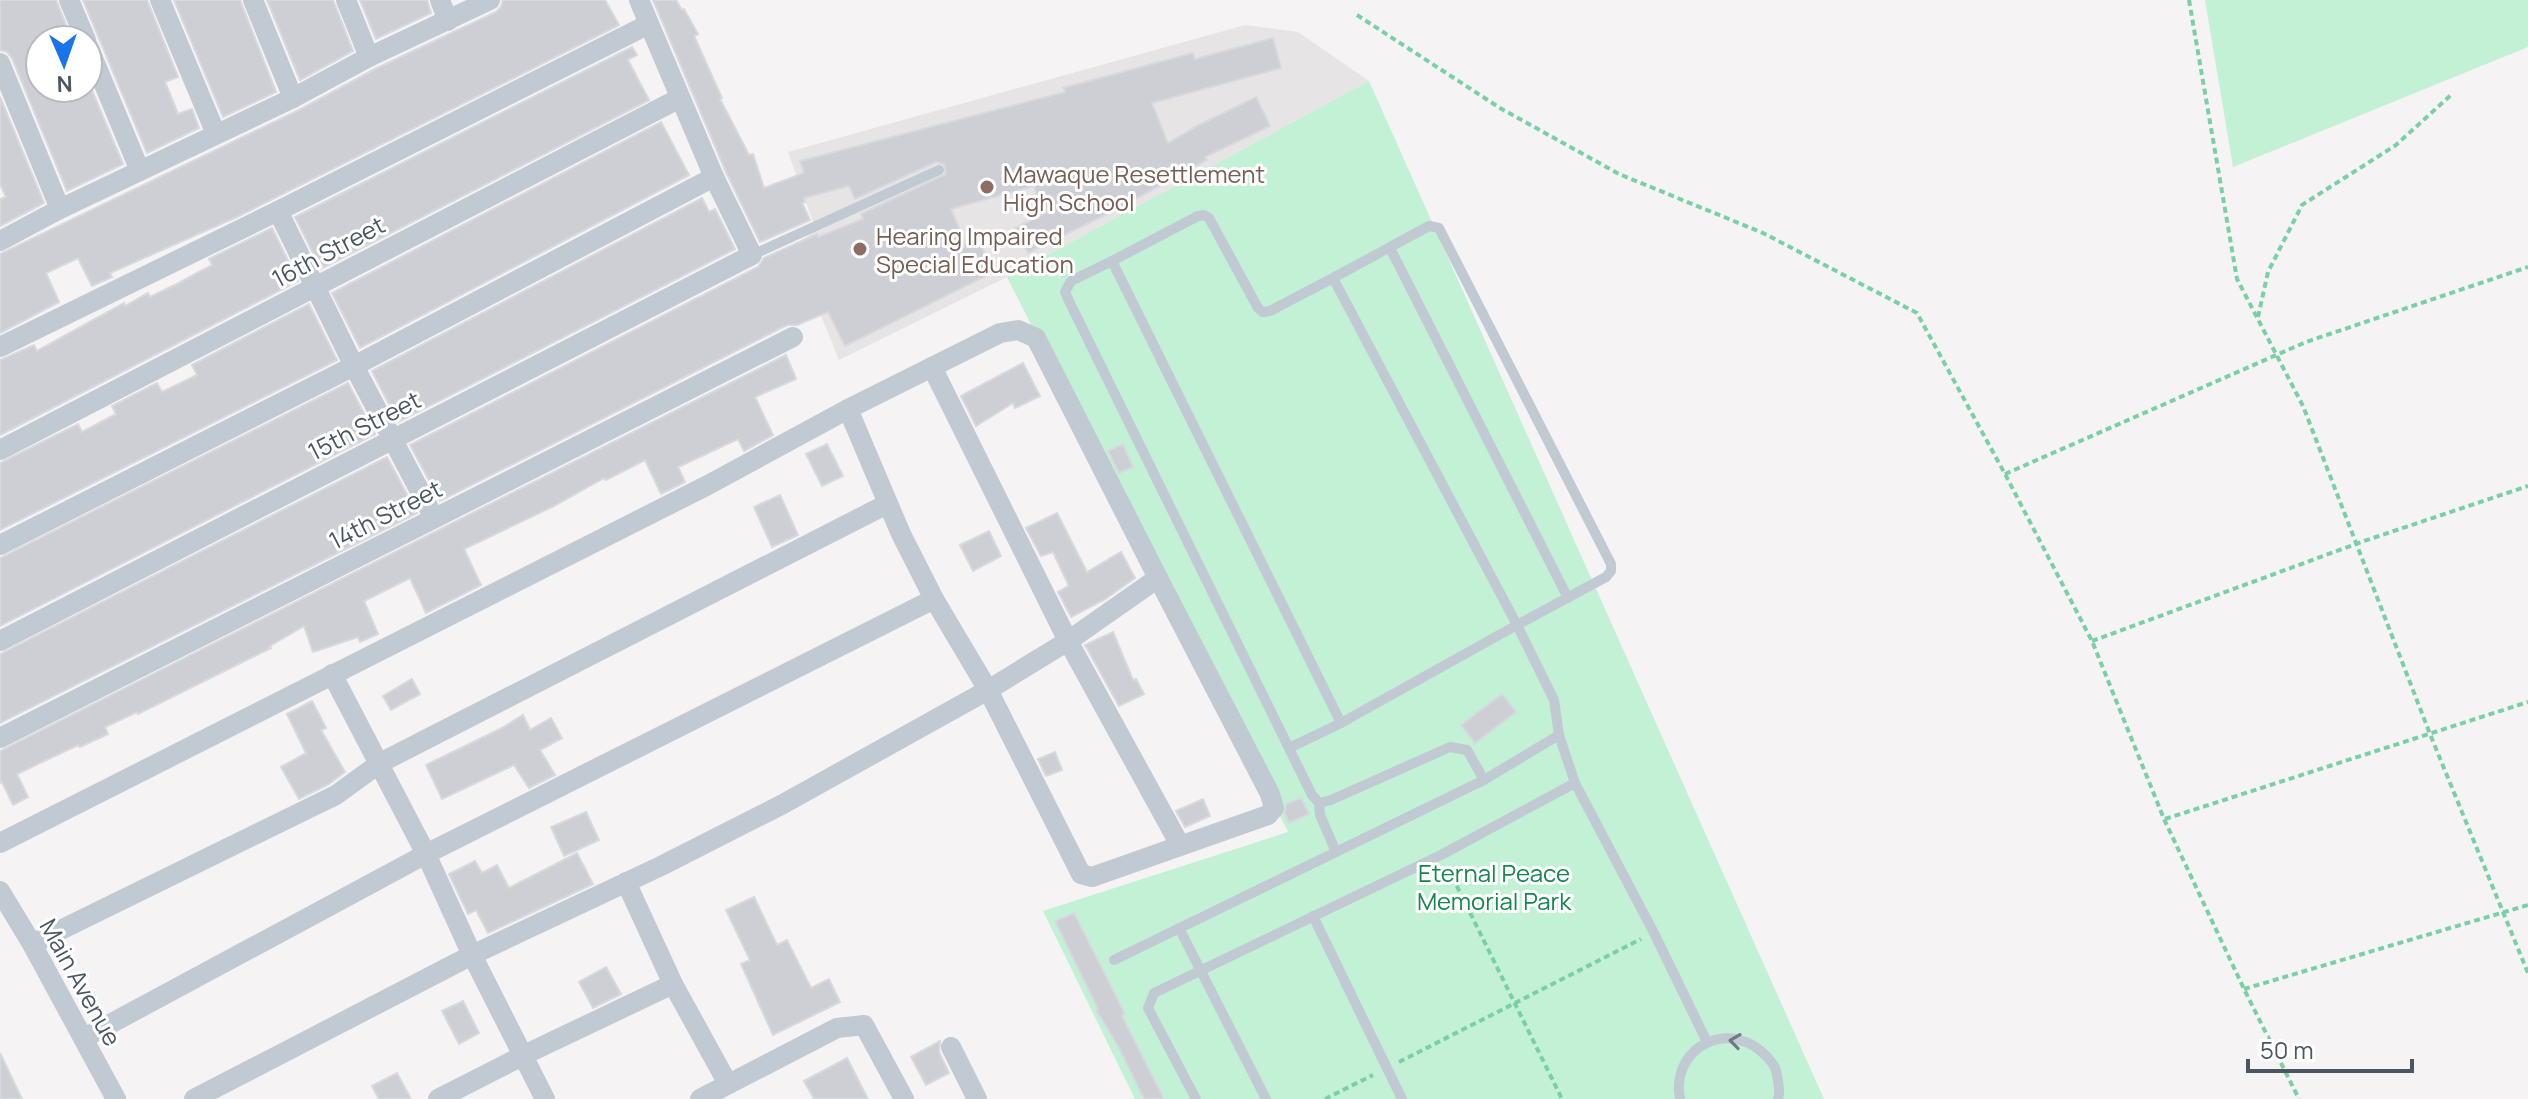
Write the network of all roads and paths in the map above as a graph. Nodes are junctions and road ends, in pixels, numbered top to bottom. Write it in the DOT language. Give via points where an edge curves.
graph roads {
  1 [pos="69,0"];
  2 [pos="160,0"];
  3 [pos="253,0"];
  4 [pos="346,0"];
  5 [pos="440,0"];
  6 [pos="490,0"];
  7 [pos="639,0"];
  8 [pos="2189,0"];
  9 [pos="1357,15"];
  10 [pos="448,21"];
  11 [pos="79,24"];
  12 [pos="649,24"];
  13 [pos="369,57"];
  14 [pos="0,63"];
  15 [pos="104,84"];
  16 [pos="2452,94"];
  17 [pos="293,98"];
  18 [pos="680,98"];
  19 [pos="216,134"];
  20 [pos="939,170"];
  21 [pos="140,171"];
  22 [pos="714,177"];
  23 [pos="60,209"];
  24 [pos="278,211"];
  25 [pos="0,241"];
  26 [pos="1390,248"];
  27 [pos="752,255"];
  28 [pos="1112,261"];
  29 [pos="2528,267"];
  30 [pos="1333,278"];
  31 [pos="315,287"];
  32 [pos="2258,320"];
  33 [pos="793,337"];
  34 [pos="0,347"];
  35 [pos="2276,354"];
  36 [pos="354,366"];
  37 [pos="932,367"];
  38 [pos="848,409"];
  39 [pos="392,440"];
  40 [pos="0,450"];
  41 [pos="2005,474"];
  42 [pos="2528,486"];
  43 [pos="887,504"];
  44 [pos="434,518"];
  45 [pos="2356,544"];
  46 [pos="0,545"];
  47 [pos="1158,578"];
  48 [pos="1568,598"];
  49 [pos="934,599"];
  50 [pos="1517,625"];
  51 [pos="0,641"];
  52 [pos="1068,641"];
  53 [pos="2092,641"];
  54 [pos="332,674"];
  55 [pos="988,690"];
  56 [pos="2528,702"];
  57 [pos="1341,723"];
  58 [pos="2430,734"];
  59 [pos="1559,735"];
  60 [pos="0,738"];
  61 [pos="1289,748"];
  62 [pos="380,763"];
  63 [pos="1484,780"];
  64 [pos="1575,783"];
  65 [pos="1319,803"];
  66 [pos="2164,819"];
  67 [pos="0,843"];
  68 [pos="1180,845"];
  69 [pos="1336,852"];
  70 [pos="426,854"];
  71 [pos="1441,855"];
  72 [pos="626,882"];
  73 [pos="0,891"];
  74 [pos="2528,905"];
  75 [pos="2504,913"];
  76 [pos="1313,916"];
  77 [pos="1179,928"];
  78 [pos="1654,933"];
  79 [pos="32,944"];
  80 [pos="472,955"];
  81 [pos="1114,960"];
  82 [pos="1201,969"];
  83 [pos="2528,973"];
  84 [pos="673,984"];
  85 [pos="2244,989"];
  86 [pos="1514,1003"];
  87 [pos="84,1038"];
  88 [pos="1707,1042"];
  89 [pos="951,1047"];
  90 [pos="524,1055"];
  91 [pos="1386,1068"];
  92 [pos="728,1084"];
  93 [pos="116,1099"];
  94 [pos="194,1099"];
  95 [pos="438,1099"];
  96 [pos="545,1099"];
  97 [pos="700,1099"];
  98 [pos="904,1099"];
  99 [pos="977,1099"];
  100 [pos="1196,1099"];
  101 [pos="1266,1099"];
  102 [pos="1325,1099"];
  103 [pos="1402,1099"];
  104 [pos="1562,1099"];
  105 [pos="1680,1099"];
  106 [pos="1778,1099"];
  107 [pos="2299,1099"];
  1 -- 11 [label="street"];
  2 -- 19 [label="street"];
  3 -- 17 [label="street"];
  4 -- 13 [label="street"];
  5 -- 10 [label="street"];
  6 -- 10 [label="street"];
  7 -- 12 [label="street"];
  8 -- 32 [label="path" via="2237,279"];
  9 -- 41 [label="path" via="1500,108 1619,174 1763,233 1917,313"];
  10 -- 13 [label="street"];
  12 -- 18 [label="street"];
  12 -- 24 [label="street"];
  13 -- 17 [label="street"];
  14 -- 23 [label="street"];
  15 -- 21 [label="street"];
  16 -- 32 [label="path" via="2396,145 2302,205 2268,272"];
  17 -- 19 [label="street"];
  18 -- 22 [label="street"];
  18 -- 31 [label="street, 16th Street"];
  19 -- 21 [label="street"];
  20 -- 27 [label="lane"];
  21 -- 23 [label="street"];
  22 -- 27 [label="street"];
  22 -- 36 [label="street"];
  23 -- 25 [label="street"];
  24 -- 31 [label="street"];
  24 -- 34 [label="street"];
  26 -- 30 [label="lane"];
  26 -- 48 [label="lane"];
  26 -- 48 [label="lane" via="1429,226 1439,228 1604,550 1611,571"];
  27 -- 39 [label="street, 15th Street"];
  28 -- 30 [label="lane" via="1204,215 1263,312"];
  28 -- 57 [label="lane"];
  28 -- 61 [label="lane" via="1071,281 1065,292"];
  29 -- 35 [label="path"];
  30 -- 50 [label="lane"];
  31 -- 36 [label="street"];
  31 -- 40 [label="street, 16th Street"];
  32 -- 35 [label="path"];
  33 -- 44 [label="street, 14th Street"];
  35 -- 41 [label="path"];
  35 -- 45 [label="path" via="2303,406"];
  36 -- 39 [label="street"];
  36 -- 46 [label="street"];
  37 -- 38 [label="street"];
  37 -- 47 [label="street" via="1000,333 1018,330 1036,338"];
  37 -- 52 [label="street"];
  38 -- 43 [label="street"];
  38 -- 54 [label="street"];
  39 -- 44 [label="street"];
  39 -- 51 [label="street, 15th Street"];
  41 -- 53 [label="path"];
  42 -- 45 [label="path"];
  43 -- 49 [label="street"];
  43 -- 62 [label="street"];
  44 -- 60 [label="street, 14th Street"];
  45 -- 53 [label="path"];
  45 -- 58 [label="path"];
  47 -- 52 [label="street"];
  47 -- 68 [label="street" via="1274,808 1251,822"];
  48 -- 50 [label="lane"];
  49 -- 55 [label="street"];
  49 -- 70 [label="street"];
  50 -- 57 [label="lane"];
  50 -- 59 [label="lane" via="1554,700"];
  52 -- 55 [label="street"];
  52 -- 68 [label="street"];
  53 -- 66 [label="path"];
  54 -- 62 [label="street"];
  54 -- 67 [label="street"];
  55 -- 68 [label="street" via="1081,874 1092,877"];
  55 -- 72 [label="street" via="783,804"];
  56 -- 58 [label="path"];
  57 -- 61 [label="lane"];
  58 -- 66 [label="path"];
  58 -- 75 [label="path"];
  59 -- 63 [label="lane"];
  59 -- 64 [label="lane"];
  61 -- 65 [label="lane"];
  62 -- 70 [label="street"];
  62 -- 79 [label="street" via="336,795"];
  63 -- 65 [label="lane" via="1467,750 1450,747"];
  63 -- 69 [label="lane"];
  64 -- 71 [label="lane"];
  64 -- 78 [label="lane"];
  65 -- 69 [label="lane"];
  66 -- 85 [label="path"];
  69 -- 77 [label="lane"];
  70 -- 80 [label="street"];
  70 -- 87 [label="street"];
  71 -- 76 [label="lane"];
  71 -- 86 [label="path"];
  72 -- 80 [label="street"];
  72 -- 84 [label="street"];
  73 -- 79 [label="street, Main Avenue"];
  74 -- 75 [label="path"];
  75 -- 83 [label="path"];
  75 -- 85 [label="path"];
  76 -- 82 [label="lane"];
  76 -- 91 [label="lane"];
  77 -- 81 [label="lane"];
  77 -- 82 [label="lane"];
  78 -- 86 [label="path"];
  78 -- 88 [label="lane"];
  79 -- 87 [label="street, Main Avenue"];
  80 -- 90 [label="street"];
  80 -- 94 [label="street"];
  82 -- 100 [label="lane" via="1154,993 1148,1008"];
  82 -- 101 [label="lane"];
  84 -- 90 [label="street"];
  84 -- 92 [label="street"];
  85 -- 107 [label="path"];
  86 -- 91 [label="path"];
  86 -- 104 [label="path"];
  87 -- 93 [label="street, Main Avenue"];
  88 -- 105 [label="lane" via="1686,1059 1677,1084"];
  106 -- 88 [label="lane, one-way" via="1776,1067 1758,1046 1733,1037"];
  89 -- 99 [label="street"];
  90 -- 95 [label="street"];
  90 -- 96 [label="street"];
  91 -- 102 [label="path"];
  91 -- 103 [label="lane"];
  92 -- 97 [label="street"];
  92 -- 98 [label="street" via="837,1028 864,1025"];
}
